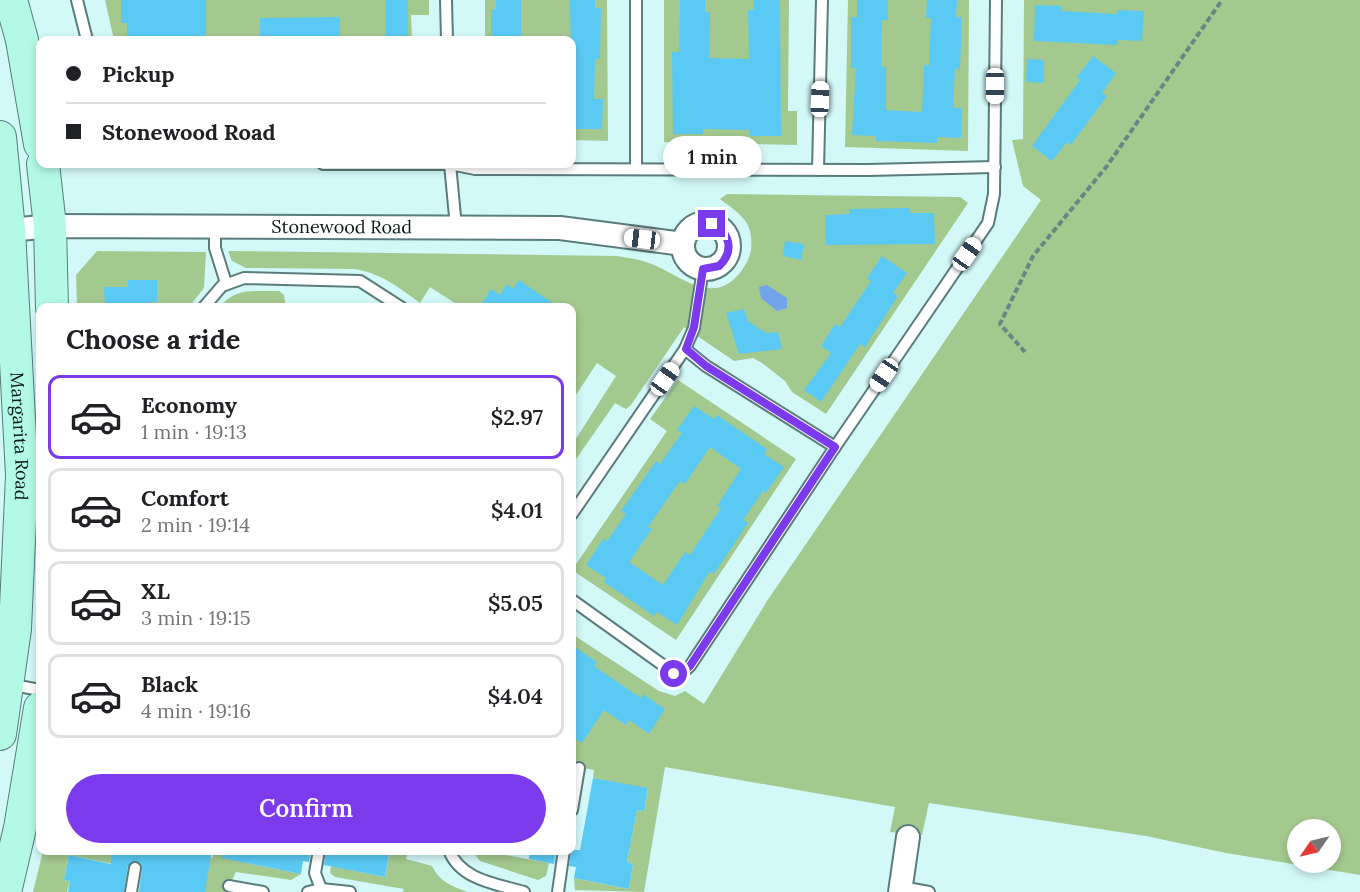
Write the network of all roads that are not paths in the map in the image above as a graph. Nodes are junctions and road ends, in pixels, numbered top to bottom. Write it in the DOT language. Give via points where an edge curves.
graph roads {
  1 [pos="11,0"];
  2 [pos="77,0"];
  3 [pos="446,0"];
  4 [pos="636,0"];
  5 [pos="822,0"];
  6 [pos="996,0"];
  7 [pos="86,36"];
  8 [pos="447,36"];
  9 [pos="36,121"];
  10 [pos="0,137"];
  11 [pos="995,167"];
  12 [pos="43,168"];
  13 [pos="450,168"];
  14 [pos="470,168"];
  15 [pos="636,169"];
  16 [pos="818,170"];
  17 [pos="50,226"];
  18 [pos="215,226"];
  19 [pos="456,227"];
  20 [pos="5,230"];
  21 [pos="683,244"];
  22 [pos="703,269"];
  23 [pos="226,283"];
  24 [pos="52,303"];
  25 [pos="208,303"];
  26 [pos="394,303"];
  27 [pos="686,349"];
  28 [pos="835,447"];
  29 [pos="576,508"];
  30 [pos="576,603"];
  31 [pos="7,683"];
  32 [pos="36,689"];
  33 [pos="36,732"];
  34 [pos="0,734"];
  35 [pos="579,768"];
  36 [pos="576,786"];
  37 [pos="909,837"];
  38 [pos="318,855"];
  39 [pos="451,855"];
  40 [pos="563,855"];
  41 [pos="135,868"];
  42 [pos="229,886"];
  43 [pos="321,889"];
  44 [pos="504,889"];
  45 [pos="901,889"];
  46 [pos="5,892"];
  47 [pos="131,892"];
  48 [pos="263,892"];
  49 [pos="308,892"];
  50 [pos="350,892"];
  51 [pos="525,892"];
  52 [pos="558,892"];
  53 [pos="929,892"];
  1 -- 9 [label="main road"];
  2 -- 7 [label="lane"];
  3 -- 8 [label="lane"];
  4 -- 15 [label="lane"];
  5 -- 16 [label="lane"];
  6 -- 11 [label="lane"];
  10 -- 20 [label="main road, Margarita Road"];
  11 -- 16 [label="lane"];
  11 -- 28 [label="lane" via="988,223"];
  12 -- 17 [label="main road"];
  13 -- 19 [label="lane"];
  14 -- 15 [label="lane"];
  15 -- 16 [label="lane"];
  17 -- 18 [label="street, Stonewood Road"];
  17 -- 20 [label="street, Stonewood Road"];
  17 -- 24 [label="main road"];
  18 -- 19 [label="street, Stonewood Road"];
  18 -- 23 [label="lane" via="215,248"];
  19 -- 21 [label="street, Stonewood Road" via="560,228"];
  20 -- 31 [label="main road, Margarita Road" via="22,475 15,629"];
  21 -- 22 [label="street" via="687,259"];
  21 -- 22 [label="street" via="690,230 704,223 720,227 725,233 729,247 724,261 712,269"];
  22 -- 27 [label="lane" via="694,327"];
  23 -- 25 [label="lane"];
  23 -- 26 [label="lane" via="244,278 360,281"];
  27 -- 28 [label="lane" via="706,366"];
  27 -- 29 [label="lane"];
  28 -- 30 [label="lane" via="683,672 674,674"];
  31 -- 32 [label="lane"];
  31 -- 34 [label="main road, Margarita Road"];
  33 -- 46 [label="main road"];
  35 -- 36 [label="lane"];
  37 -- 45 [label="street"];
  38 -- 43 [label="lane" via="315,873"];
  39 -- 44 [label="lane" via="465,872"];
  40 -- 52 [label="lane"];
  41 -- 47 [label="lane"];
  42 -- 48 [label="lane"];
  43 -- 49 [label="lane"];
  43 -- 50 [label="lane"];
  44 -- 51 [label="lane"];
  45 -- 53 [label="lane"];
}
